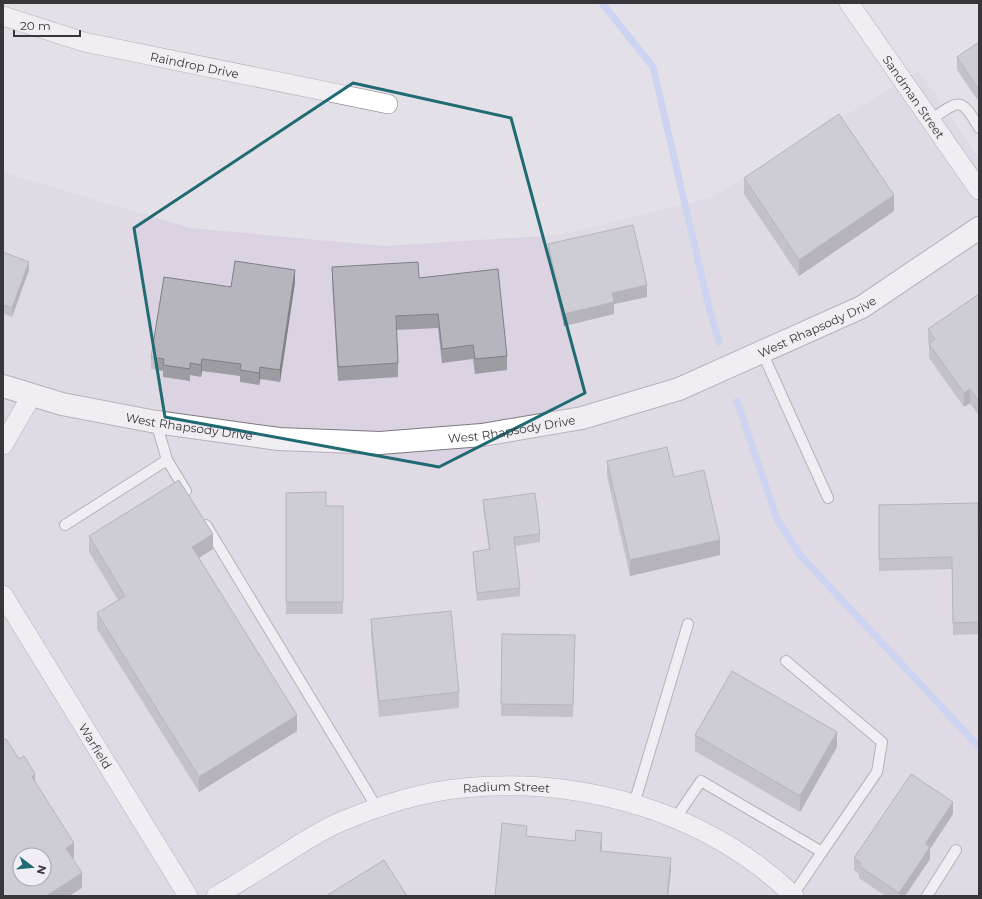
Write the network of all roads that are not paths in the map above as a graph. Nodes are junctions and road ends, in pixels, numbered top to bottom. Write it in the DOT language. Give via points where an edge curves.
graph roads {
  1 [pos="849,3"];
  2 [pos="3,16"];
  3 [pos="388,104"];
  4 [pos="930,120"];
  5 [pos="979,128"];
  6 [pos="979,190"];
  7 [pos="979,228"];
  8 [pos="762,352"];
  9 [pos="3,386"];
  10 [pos="32,395"];
  11 [pos="156,422"];
  12 [pos="3,445"];
  13 [pos="167,460"];
  14 [pos="828,498"];
  15 [pos="192,501"];
  16 [pos="200,515"];
  17 [pos="65,525"];
  18 [pos="3,594"];
  19 [pos="688,624"];
  20 [pos="786,660"];
  21 [pos="634,804"];
  22 [pos="377,808"];
  23 [pos="675,819"];
  24 [pos="956,850"];
  25 [pos="822,852"];
  26 [pos="793,895"];
  27 [pos="188,896"];
  28 [pos="216,896"];
  29 [pos="928,896"];
  1 -- 4 [label="street, Sandman Street"];
  2 -- 3 [label="street, Raindrop Drive" via="84,42"];
  4 -- 5 [label="lane" via="958,104 968,109"];
  4 -- 6 [label="street, Sandman Street"];
  7 -- 8 [label="street, West Rhapsody Drive" via="862,307"];
  8 -- 11 [label="street, West Rhapsody Drive" via="679,389 582,418 482,436 380,442 279,439"];
  8 -- 14 [label="lane"];
  9 -- 10 [label="street, West Rhapsody Drive"];
  10 -- 11 [label="street, West Rhapsody Drive" via="62,404"];
  10 -- 12 [label="street"];
  11 -- 13 [label="lane"];
  13 -- 15 [label="lane"];
  13 -- 17 [label="lane"];
  16 -- 22 [label="lane"];
  18 -- 27 [label="street, Warfield"];
  19 -- 21 [label="lane"];
  20 -- 25 [label="lane" via="882,742 877,772"];
  21 -- 22 [label="street, Radium Street" via="592,793 549,787 505,785 462,788 419,796"];
  21 -- 23 [label="street, Radium Street"];
  22 -- 28 [label="street, Radium Street" via="337,824 298,844"];
  23 -- 25 [label="lane" via="702,781"];
  23 -- 26 [label="street, Radium Street" via="714,838 751,861"];
  24 -- 29 [label="lane"];
  25 -- 26 [label="lane"];
}
